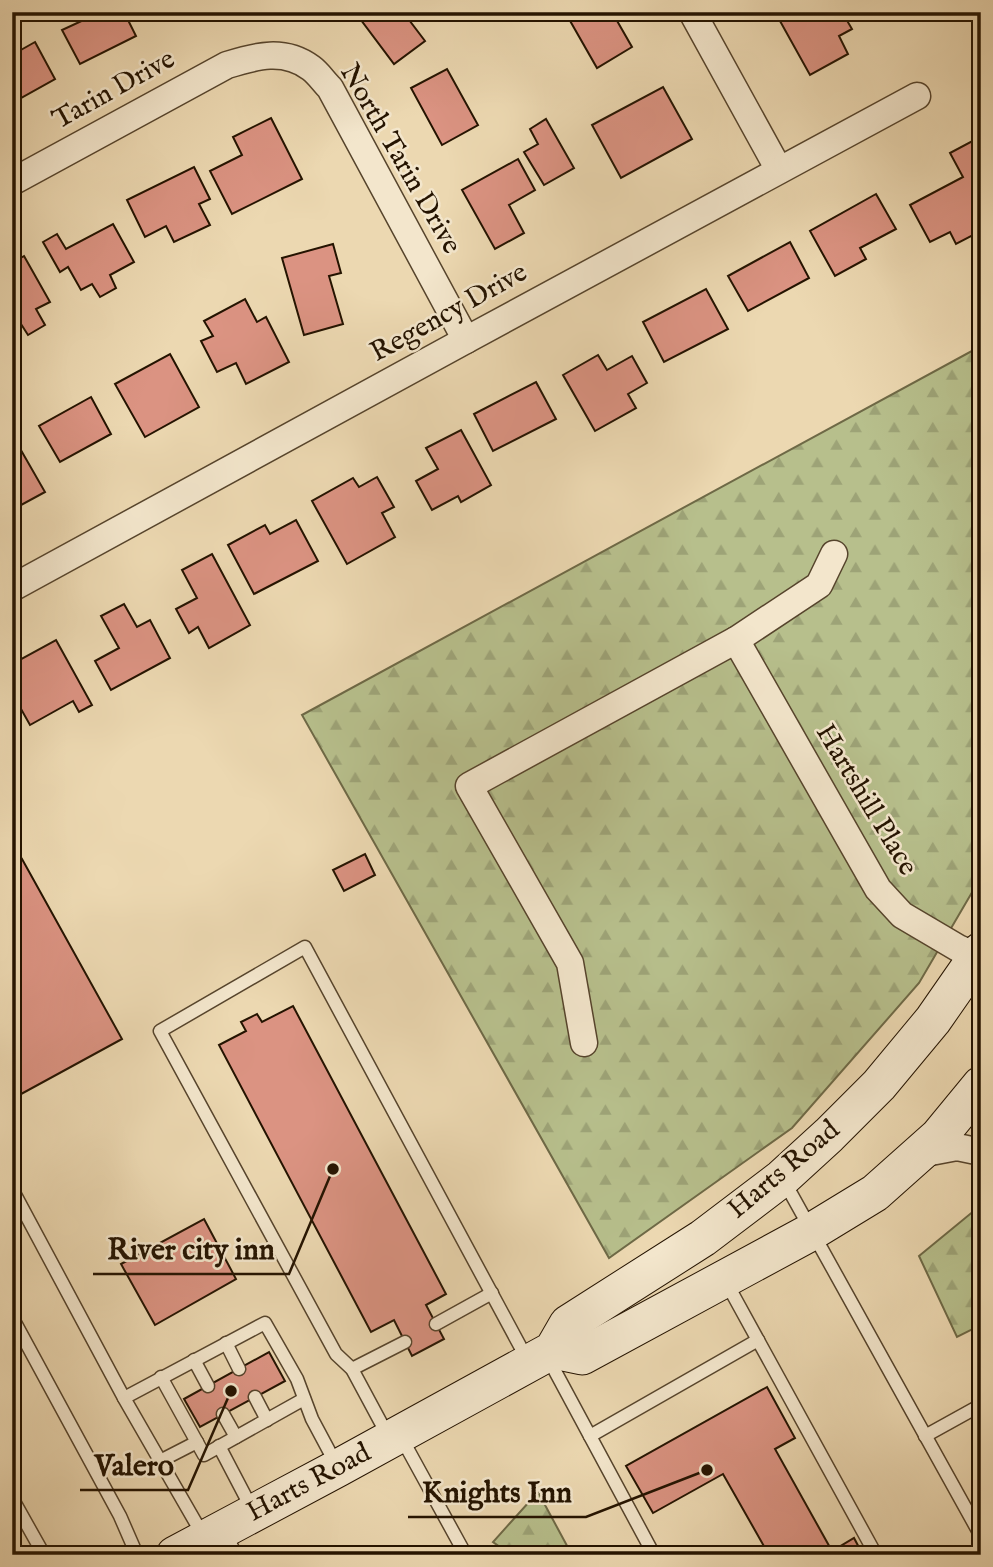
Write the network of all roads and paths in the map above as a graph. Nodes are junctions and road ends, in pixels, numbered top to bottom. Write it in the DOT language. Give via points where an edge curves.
graph roads {
  1 [pos="692,12"];
  2 [pos="289,57"];
  3 [pos="917,96"];
  4 [pos="779,170"];
  5 [pos="12,182"];
  6 [pos="466,340"];
  7 [pos="834,554"];
  8 [pos="12,588"];
  9 [pos="736,640"];
  10 [pos="980,955"];
  11 [pos="584,1043"];
  12 [pos="981,1085"];
  13 [pos="981,1152"];
  14 [pos="918,1155"];
  15 [pos="782,1178"];
  16 [pos="12,1189"];
  17 [pos="811,1232"];
  18 [pos="725,1280"];
  19 [pos="492,1293"];
  20 [pos="12,1317"];
  21 [pos="436,1324"];
  22 [pos="758,1340"];
  23 [pos="405,1342"];
  24 [pos="226,1343"];
  25 [pos="543,1356"];
  26 [pos="194,1360"];
  27 [pos="239,1368"];
  28 [pos="352,1369"];
  29 [pos="161,1377"];
  30 [pos="208,1386"];
  31 [pos="255,1397"];
  32 [pos="124,1398"];
  33 [pos="304,1399"];
  34 [pos="981,1405"];
  35 [pos="223,1414"];
  36 [pos="267,1420"];
  37 [pos="395,1436"];
  38 [pos="590,1436"];
  39 [pos="925,1436"];
  40 [pos="236,1437"];
  41 [pos="197,1442"];
  42 [pos="219,1446"];
  43 [pos="160,1461"];
  44 [pos="338,1468"];
  45 [pos="12,1498"];
  46 [pos="981,1536"];
  47 [pos="219,1538"];
  48 [pos="44,1555"];
  49 [pos="137,1555"];
  50 [pos="469,1555"];
  51 [pos="654,1555"];
  52 [pos="876,1555"];
  1 -- 4 [label="street"];
  2 -- 5 [label="street, Tarin Drive" via="257,55 227,65"];
  2 -- 6 [label="street, North Tarin Drive" via="311,68 330,88"];
  3 -- 4 [label="street, Regency Drive"];
  4 -- 6 [label="street, Regency Drive"];
  6 -- 8 [label="street, Regency Drive"];
  7 -- 9 [label="street" via="819,585"];
  9 -- 10 [label="street, Hartshill Place" via="878,889 902,915"];
  9 -- 11 [label="street" via="469,786 570,963"];
  10 -- 15 [label="street, Harts Road" via="879,1085"];
  12 -- 14 [label="street, Harts Road"];
  13 -- 14 [label="street" via="957,1147"];
  14 -- 17 [label="street, Harts Road" via="875,1193"];
  15 -- 17 [label="lane"];
  15 -- 25 [label="street, Harts Road" via="703,1238 568,1324"];
  16 -- 32 [label="lane"];
  17 -- 18 [label="street, Harts Road"];
  17 -- 39 [label="lane"];
  18 -- 22 [label="lane"];
  18 -- 25 [label="street, Harts Road" via="582,1356"];
  19 -- 21 [label="lane"];
  19 -- 25 [label="lane"];
  19 -- 28 [label="lane" via="305,947 160,1031 336,1354"];
  20 -- 49 [label="lane"];
  22 -- 38 [label="lane"];
  22 -- 52 [label="lane"];
  23 -- 28 [label="lane"];
  24 -- 26 [label="lane"];
  24 -- 27 [label="lane"];
  24 -- 33 [label="lane" via="265,1323"];
  25 -- 37 [label="street, Harts Road"];
  25 -- 38 [label="lane"];
  26 -- 29 [label="lane"];
  26 -- 30 [label="lane"];
  28 -- 37 [label="lane"];
  29 -- 32 [label="lane"];
  29 -- 41 [label="lane"];
  31 -- 36 [label="lane"];
  32 -- 43 [label="lane"];
  33 -- 36 [label="lane"];
  33 -- 44 [label="lane"];
  34 -- 39 [label="lane"];
  35 -- 40 [label="lane"];
  36 -- 40 [label="lane"];
  37 -- 44 [label="street, Harts Road"];
  37 -- 50 [label="lane"];
  38 -- 51 [label="lane"];
  39 -- 46 [label="lane"];
  40 -- 42 [label="lane"];
  41 -- 42 [label="lane" via="204,1455"];
  41 -- 43 [label="lane"];
  42 -- 47 [label="lane"];
  43 -- 47 [label="lane"];
  44 -- 47 [label="street, Harts Road"];
  45 -- 48 [label="lane"];
}
